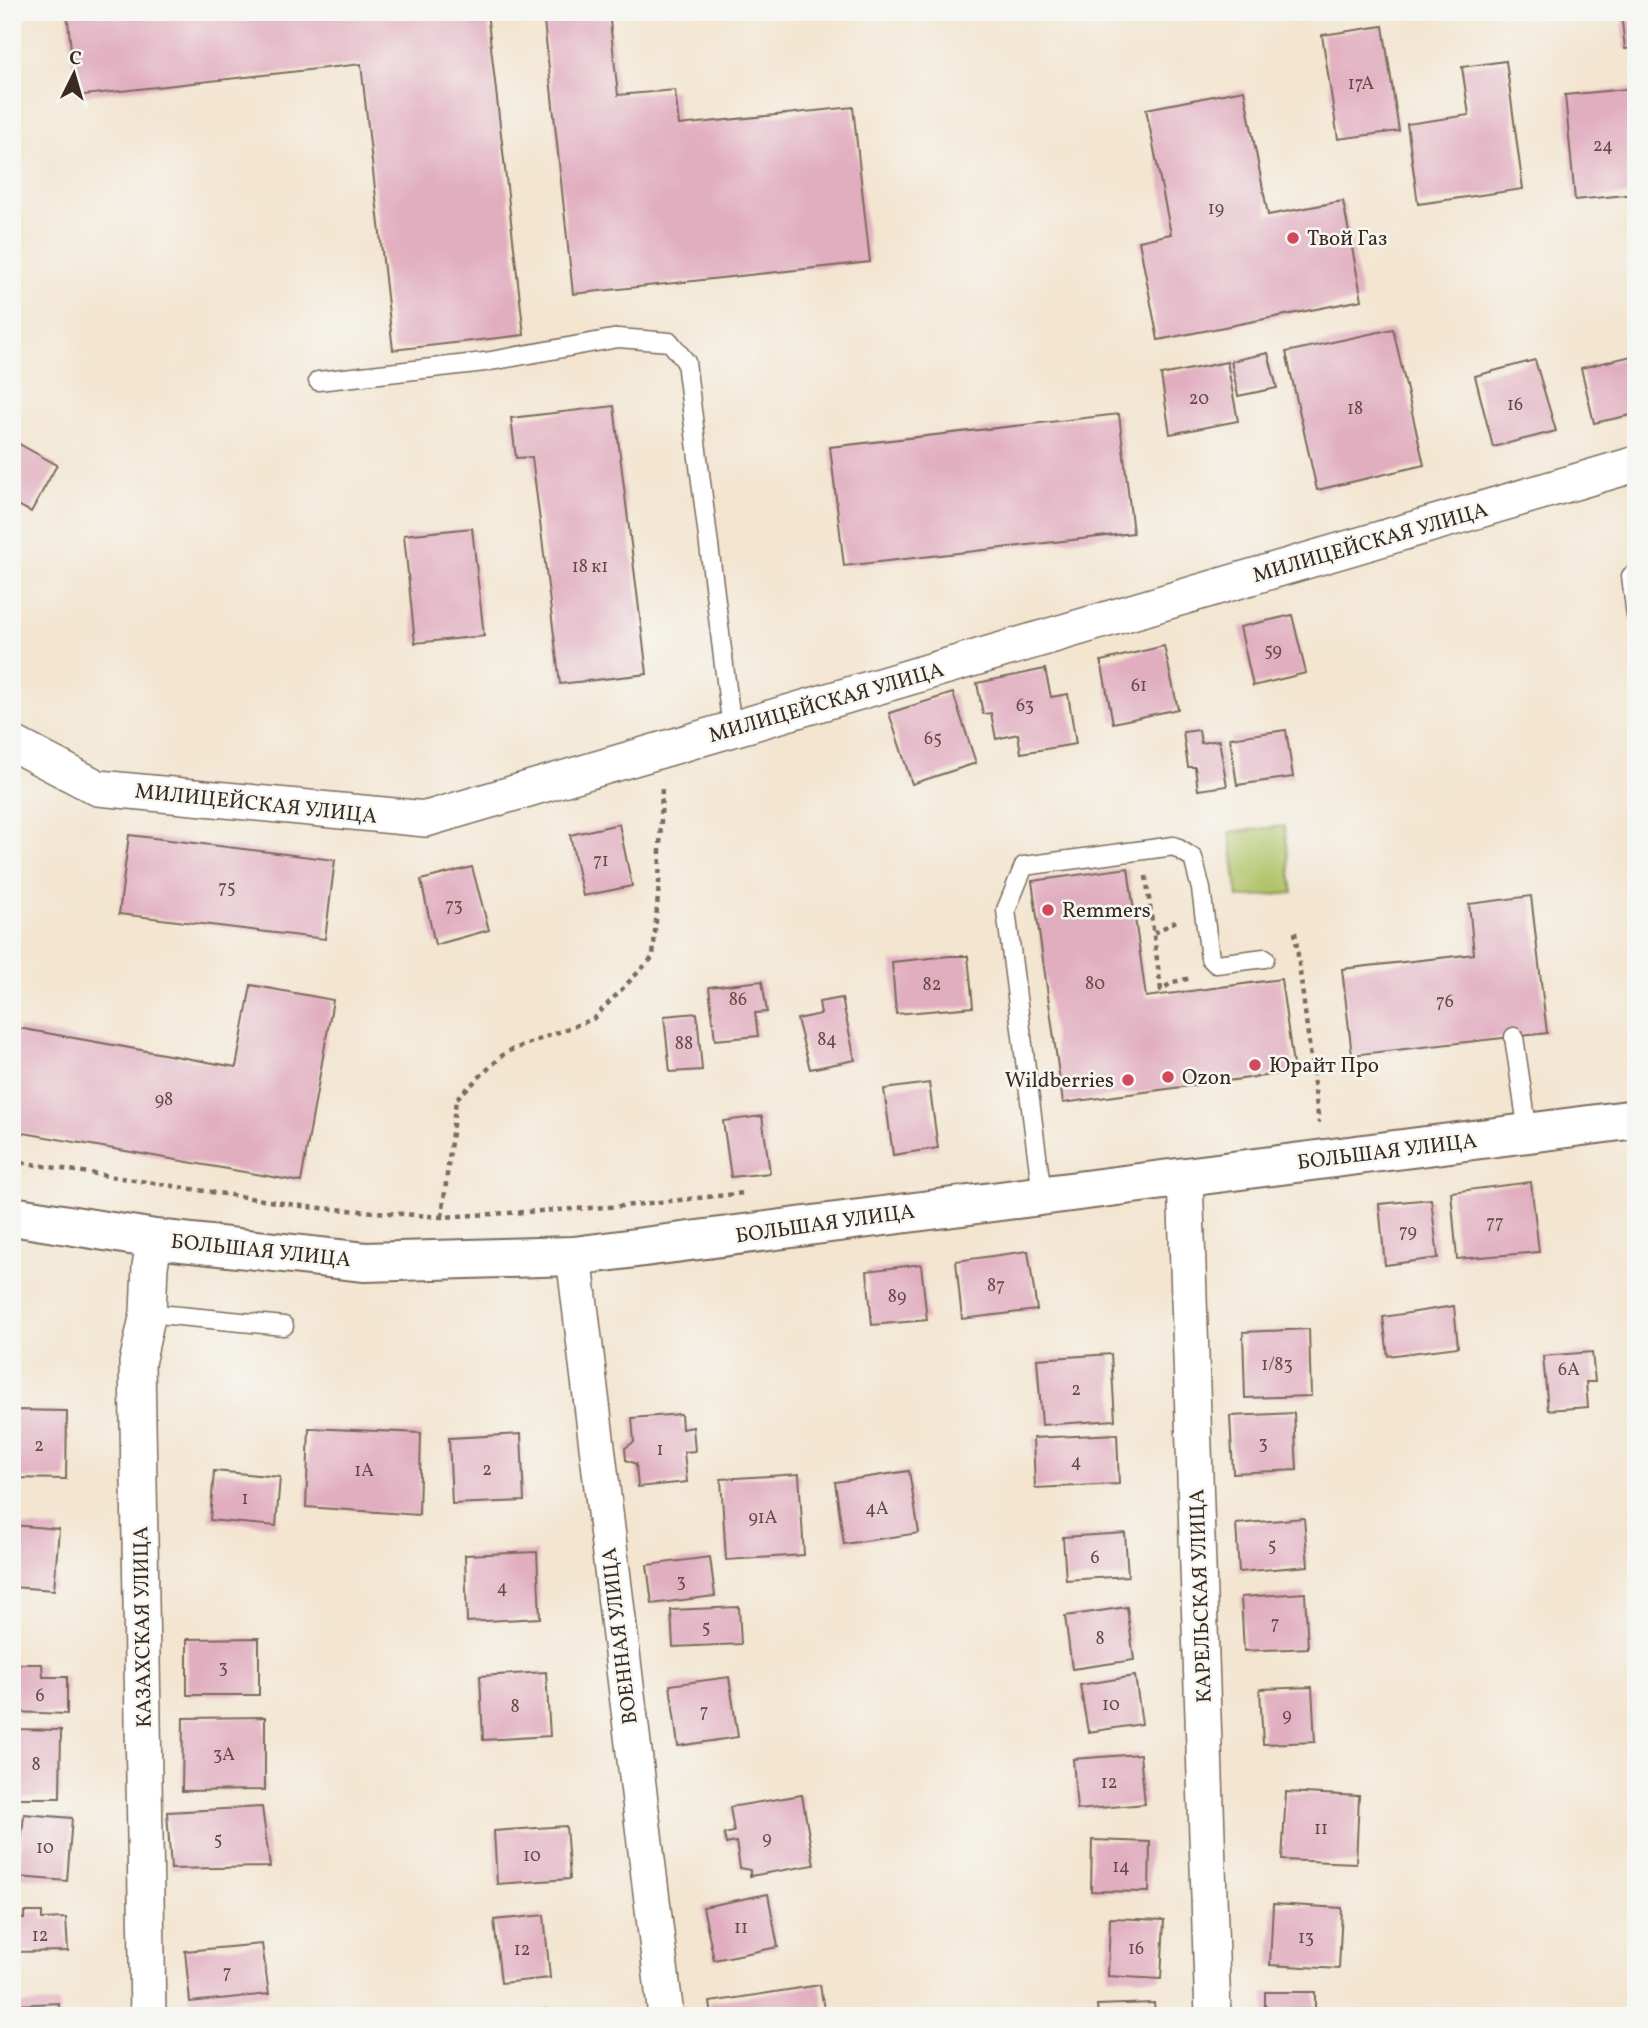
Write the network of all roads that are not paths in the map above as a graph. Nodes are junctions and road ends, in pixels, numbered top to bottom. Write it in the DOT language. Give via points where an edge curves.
graph roads {
  1 [pos="318,381"];
  2 [pos="1636,464"];
  3 [pos="1636,576"];
  4 [pos="1636,616"];
  5 [pos="732,729"];
  6 [pos="12,743"];
  7 [pos="1265,958"];
  8 [pos="1514,1037"];
  9 [pos="1636,1119"];
  10 [pos="1528,1133"];
  11 [pos="1185,1177"];
  12 [pos="1042,1195"];
  13 [pos="12,1216"];
  14 [pos="155,1239"];
  15 [pos="574,1256"];
  16 [pos="148,1313"];
  17 [pos="284,1325"];
  18 [pos="148,2016"];
  19 [pos="666,2016"];
  20 [pos="1213,2016"];
  1 -- 5 [label="lane" via="485,362 618,338 670,342 687,362"];
  2 -- 5 [label="street, МИЛИЦЕЙСКАЯ УЛИЦА"];
  3 -- 4 [label="lane" via="1631,576"];
  5 -- 6 [label="street, МИЛИЦЕЙСКАЯ УЛИЦА" via="426,819 98,788"];
  7 -- 12 [label="lane" via="1216,964 1210,958 1193,859 1174,846 1024,866 1006,910"];
  8 -- 10 [label="lane"];
  9 -- 10 [label="street, БОЛЬШАЯ УЛИЦА"];
  10 -- 11 [label="street, БОЛЬШАЯ УЛИЦА"];
  11 -- 12 [label="street, БОЛЬШАЯ УЛИЦА"];
  11 -- 20 [label="street, КАРЕЛЬСКАЯ УЛИЦА"];
  12 -- 15 [label="street, БОЛЬШАЯ УЛИЦА"];
  13 -- 14 [label="street, БОЛЬШАЯ УЛИЦА"];
  14 -- 15 [label="street, БОЛЬШАЯ УЛИЦА" via="365,1262"];
  14 -- 16 [label="street, КАЗАХСКАЯ УЛИЦА"];
  15 -- 19 [label="street, ВОЕННАЯ УЛИЦА"];
  16 -- 17 [label="lane"];
  16 -- 18 [label="street, КАЗАХСКАЯ УЛИЦА" via="137,1363"];
}
